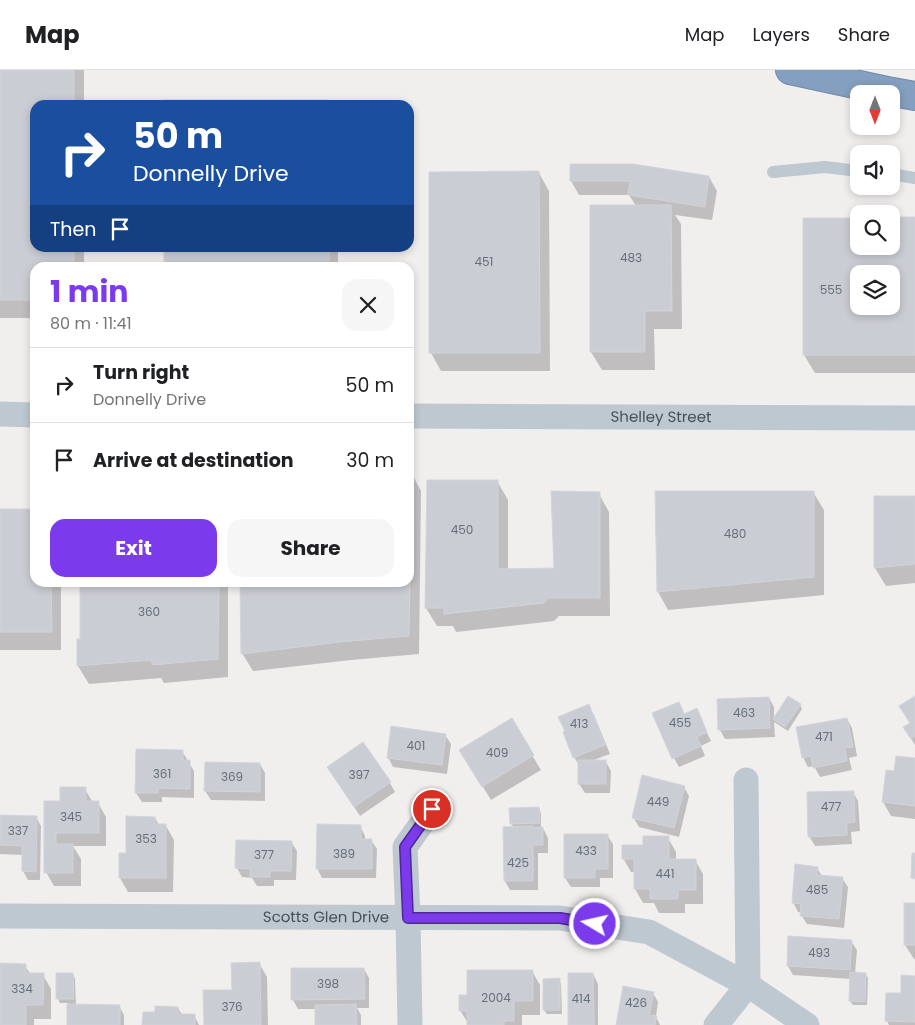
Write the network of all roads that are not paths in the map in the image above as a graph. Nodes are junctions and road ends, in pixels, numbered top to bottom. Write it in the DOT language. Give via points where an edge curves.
graph roads {
  1 [pos="790,70"];
  2 [pos="915,96"];
  3 [pos="850,170"];
  4 [pos="773,172"];
  5 [pos="900,176"];
  6 [pos="915,178"];
  7 [pos="0,414"];
  8 [pos="30,414"];
  9 [pos="414,416"];
  10 [pos="915,418"];
  11 [pos="746,780"];
  12 [pos="432,809"];
  13 [pos="0,916"];
  14 [pos="408,918"];
  15 [pos="748,985"];
  16 [pos="410,1025"];
  17 [pos="716,1025"];
  18 [pos="807,1025"];
  1 -- 2 [label="highway"];
  3 -- 4 [label="lane" via="826,168"];
  5 -- 6 [label="lane"];
  7 -- 8 [label="street"];
  9 -- 10 [label="street, Shelley Street"];
  11 -- 15 [label="street"];
  12 -- 14 [label="street" via="405,847"];
  13 -- 14 [label="street, Scotts Glen Drive"];
  14 -- 15 [label="street, Scotts Glen Drive" via="560,918 648,932"];
  14 -- 16 [label="street"];
  15 -- 17 [label="street"];
  15 -- 18 [label="street, Scotts Glen Drive"];
}
